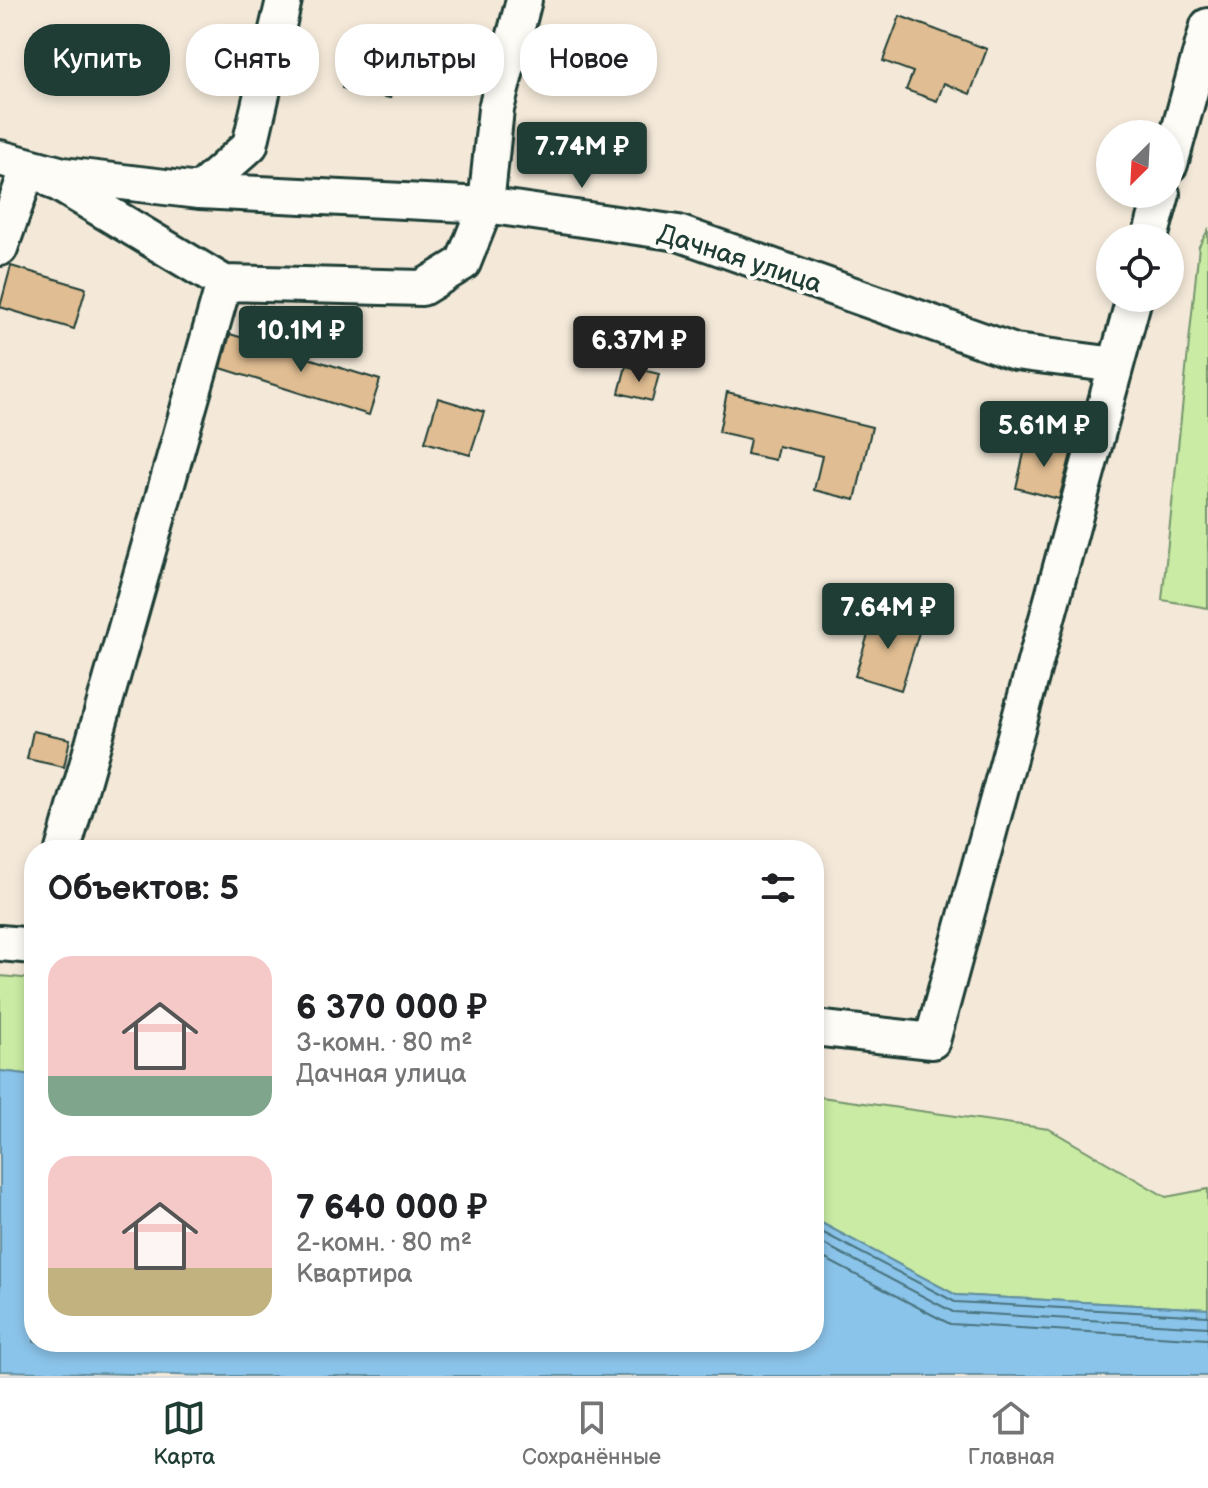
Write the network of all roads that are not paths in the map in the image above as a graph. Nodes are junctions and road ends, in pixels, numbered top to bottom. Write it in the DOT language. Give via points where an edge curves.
graph roads {
  1 [pos="284,0"];
  2 [pos="524,0"];
  3 [pos="1208,26"];
  4 [pos="1182,120"];
  5 [pos="14,162"];
  6 [pos="199,191"];
  7 [pos="486,205"];
  8 [pos="0,248"];
  9 [pos="224,283"];
  10 [pos="1130,312"];
  11 [pos="1116,365"];
  12 [pos="66,840"];
  13 [pos="0,943"];
  14 [pos="24,945"];
  15 [pos="824,1029"];
  1 -- 6 [label="street" via="250,145"];
  2 -- 7 [label="street" via="496,109"];
  3 -- 4 [label="street"];
  5 -- 6 [label="street, Дачная улица" via="63,175"];
  5 -- 8 [label="street"];
  5 -- 9 [label="street"];
  6 -- 7 [label="street, Дачная улица"];
  7 -- 9 [label="street" via="463,263 422,288"];
  7 -- 11 [label="street, Дачная улица" via="678,233 1015,352"];
  9 -- 12 [label="street"];
  10 -- 11 [label="street"];
  11 -- 15 [label="street" via="932,1041"];
  13 -- 14 [label="street"];
}
